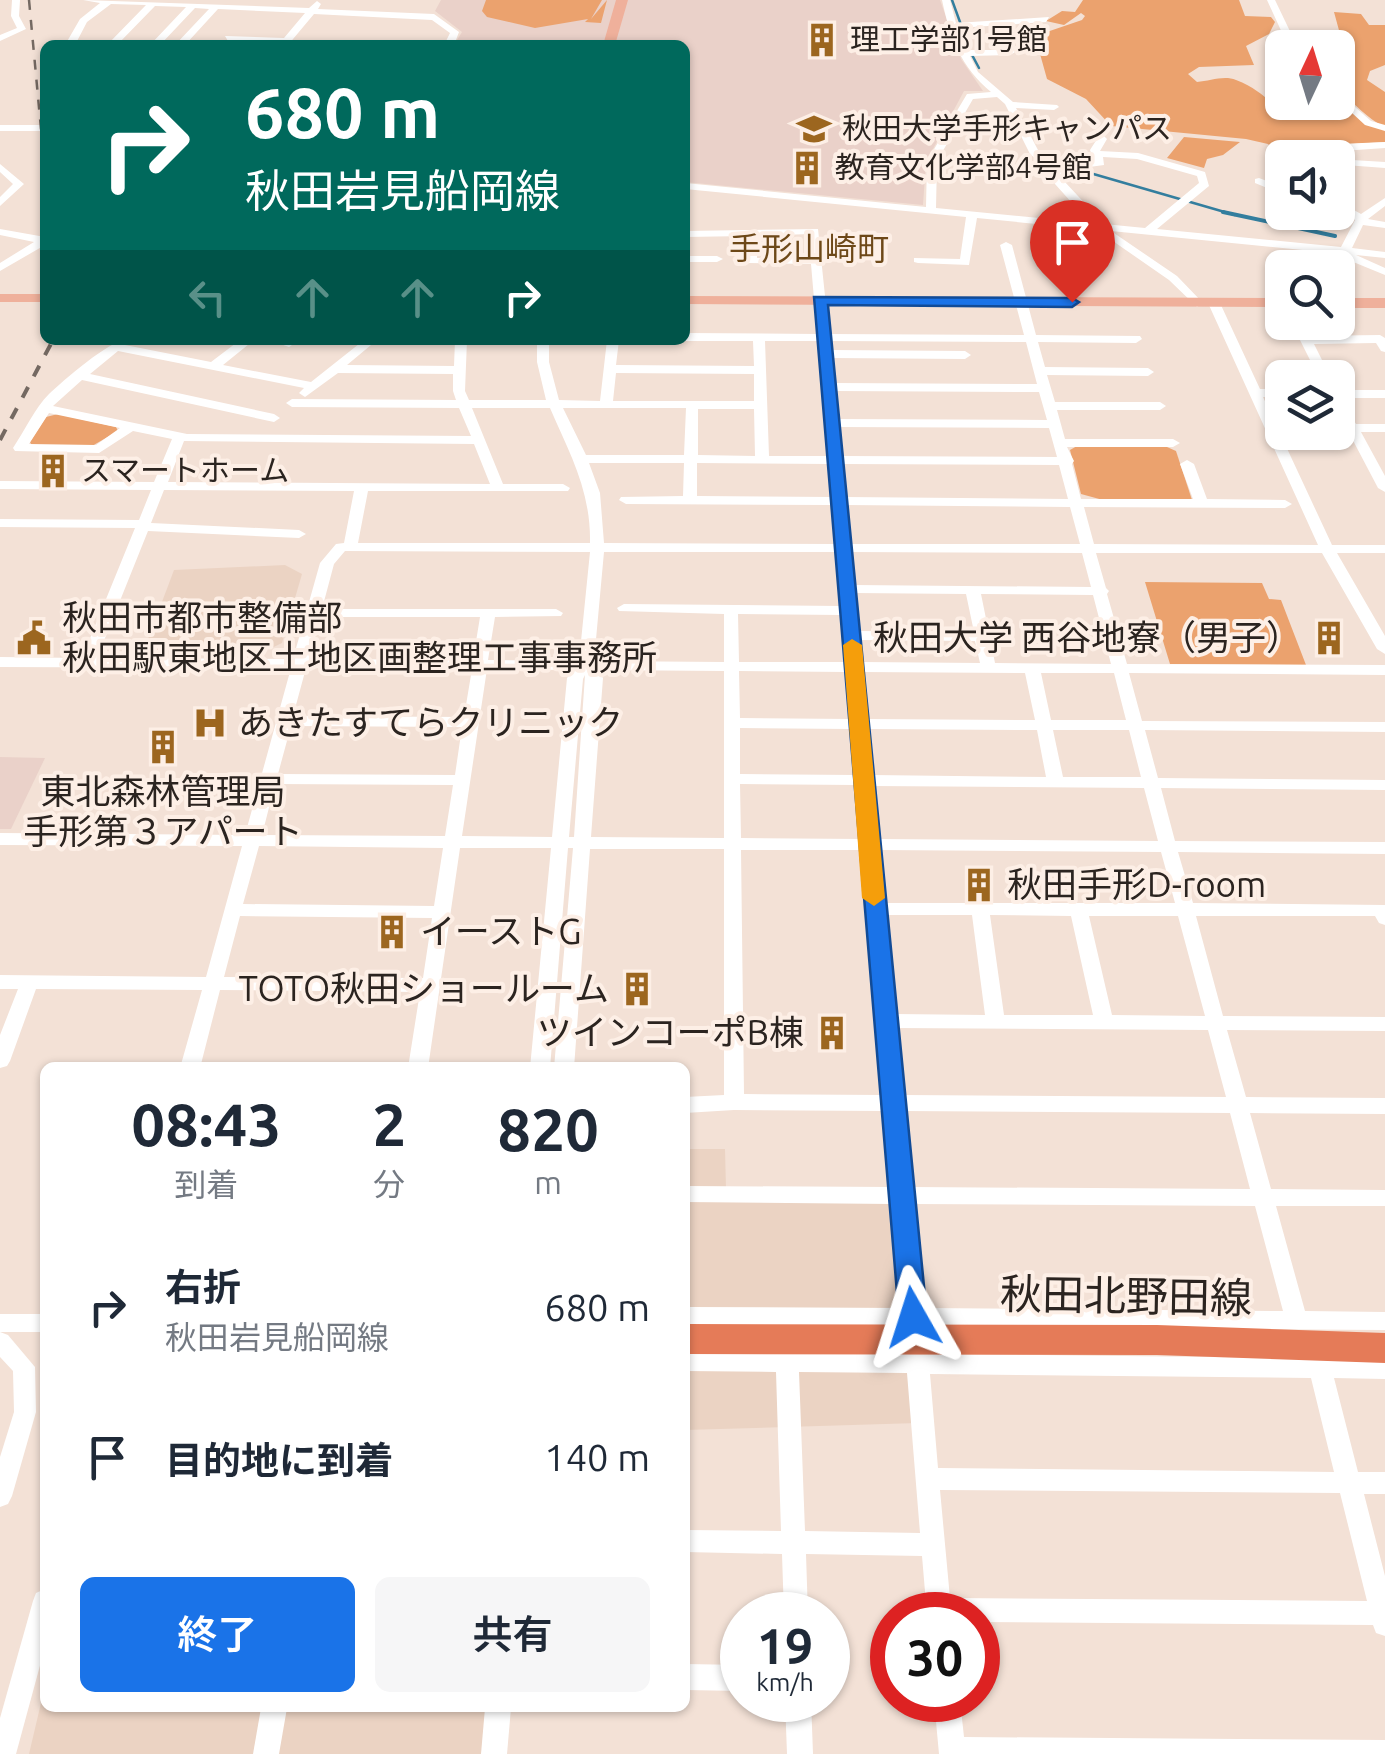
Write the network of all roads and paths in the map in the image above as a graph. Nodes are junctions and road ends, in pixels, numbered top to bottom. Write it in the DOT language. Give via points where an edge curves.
graph roads {
  1 [pos="86,0"];
  2 [pos="320,0"];
  3 [pos="622,0"];
  4 [pos="946,0"];
  5 [pos="1271,0"];
  6 [pos="16,1"];
  7 [pos="109,1"];
  8 [pos="0,3"];
  9 [pos="152,4"];
  10 [pos="192,6"];
  11 [pos="215,7"];
  12 [pos="254,9"];
  13 [pos="312,11"];
  14 [pos="246,18"];
  15 [pos="1046,19"];
  16 [pos="957,26"];
  17 [pos="296,30"];
  18 [pos="1285,30"];
  19 [pos="0,38"];
  20 [pos="73,40"];
  21 [pos="117,40"];
  22 [pos="161,40"];
  23 [pos="185,40"];
  24 [pos="227,40"];
  25 [pos="288,40"];
  26 [pos="451,40"];
  27 [pos="610,40"];
  28 [pos="1010,52"];
  29 [pos="968,53"];
  30 [pos="994,95"];
  31 [pos="1010,106"];
  32 [pos="1054,106"];
  33 [pos="1355,110"];
  34 [pos="2,126"];
  35 [pos="40,128"];
  36 [pos="1385,128"];
  37 [pos="1098,132"];
  38 [pos="1385,145"];
  39 [pos="1099,154"];
  40 [pos="1385,165"];
  41 [pos="0,167"];
  42 [pos="1064,169"];
  43 [pos="1259,182"];
  44 [pos="1265,184"];
  45 [pos="690,190"];
  46 [pos="1385,201"];
  47 [pos="0,203"];
  48 [pos="931,210"];
  49 [pos="1355,215"];
  50 [pos="972,216"];
  51 [pos="1362,220"];
  52 [pos="1385,225"];
  53 [pos="1103,228"];
  54 [pos="0,232"];
  55 [pos="751,232"];
  56 [pos="1147,232"];
  57 [pos="690,234"];
  58 [pos="40,239"];
  59 [pos="40,243"];
  60 [pos="1006,244"];
  61 [pos="1336,250"];
  62 [pos="1346,250"];
  63 [pos="1355,252"];
  64 [pos="1385,255"];
  65 [pos="690,259"];
  66 [pos="717,259"];
  67 [pos="918,260"];
  68 [pos="1355,260"];
  69 [pos="816,261"];
  70 [pos="0,268"];
  71 [pos="1385,272"];
  72 [pos="0,298"];
  73 [pos="40,298"];
  74 [pos="690,300"];
  75 [pos="820,300"];
  76 [pos="1023,302"];
  77 [pos="1206,303"];
  78 [pos="1265,303"];
  79 [pos="1355,303"];
  80 [pos="1385,303"];
  81 [pos="690,337"];
  82 [pos="758,337"];
  83 [pos="824,338"];
  84 [pos="962,338"];
  85 [pos="1034,339"];
  86 [pos="1136,339"];
  87 [pos="1383,342"];
  88 [pos="116,345"];
  89 [pos="128,345"];
  90 [pos="241,345"];
  91 [pos="365,345"];
  92 [pos="460,345"];
  93 [pos="544,345"];
  94 [pos="612,345"];
  95 [pos="825,354"];
  96 [pos="965,355"];
  97 [pos="1316,360"];
  98 [pos="215,365"];
  99 [pos="610,369"];
  100 [pos="334,370"];
  101 [pos="456,370"];
  102 [pos="759,370"];
  103 [pos="1042,371"];
  104 [pos="1148,372"];
  105 [pos="77,375"];
  106 [pos="314,386"];
  107 [pos="828,388"];
  108 [pos="972,388"];
  109 [pos="1254,393"];
  110 [pos="1265,393"];
  111 [pos="1355,394"];
  112 [pos="1385,394"];
  113 [pos="292,404"];
  114 [pos="552,404"];
  115 [pos="606,404"];
  116 [pos="692,404"];
  117 [pos="760,404"];
  118 [pos="463,405"];
  119 [pos="1051,406"];
  120 [pos="1160,406"];
  121 [pos="46,408"];
  122 [pos="274,418"];
  123 [pos="832,423"];
  124 [pos="130,426"];
  125 [pos="1355,428"];
  126 [pos="1385,428"];
  127 [pos="1355,432"];
  128 [pos="179,437"];
  129 [pos="249,439"];
  130 [pos="478,440"];
  131 [pos="1173,444"];
  132 [pos="1064,452"];
  133 [pos="582,459"];
  134 [pos="691,460"];
  135 [pos="762,460"];
  136 [pos="835,461"];
  137 [pos="1188,464"];
  138 [pos="1378,464"];
  139 [pos="0,485"];
  140 [pos="159,486"];
  141 [pos="362,486"];
  142 [pos="498,486"];
  143 [pos="563,488"];
  144 [pos="1385,488"];
  145 [pos="626,500"];
  146 [pos="690,501"];
  147 [pos="838,502"];
  148 [pos="1078,502"];
  149 [pos="1202,504"];
  150 [pos="1286,504"];
  151 [pos="0,524"];
  152 [pos="142,526"];
  153 [pos="299,534"];
  154 [pos="350,546"];
  155 [pos="594,546"];
  156 [pos="843,547"];
  157 [pos="1090,548"];
  158 [pos="1327,549"];
  159 [pos="1385,549"];
  160 [pos="847,590"];
  161 [pos="973,591"];
  162 [pos="1102,591"];
  163 [pos="624,608"];
  164 [pos="731,611"];
  165 [pos="849,611"];
  166 [pos="314,612"];
  167 [pos="556,613"];
  168 [pos="488,614"];
  169 [pos="852,635"];
  170 [pos="982,636"];
  171 [pos="1385,649"];
  172 [pos="0,662"];
  173 [pos="88,662"];
  174 [pos="299,664"];
  175 [pos="480,664"];
  176 [pos="586,665"];
  177 [pos="730,666"];
  178 [pos="854,666"];
  179 [pos="988,668"];
  180 [pos="1032,668"];
  181 [pos="1123,668"];
  182 [pos="1385,670"];
  183 [pos="284,721"];
  184 [pos="472,722"];
  185 [pos="732,723"];
  186 [pos="858,725"];
  187 [pos="1044,726"];
  188 [pos="1139,727"];
  189 [pos="1385,728"];
  190 [pos="268,778"];
  191 [pos="731,779"];
  192 [pos="463,780"];
  193 [pos="862,781"];
  194 [pos="1056,783"];
  195 [pos="1154,783"];
  196 [pos="1385,784"];
  197 [pos="0,839"];
  198 [pos="252,840"];
  199 [pos="454,842"];
  200 [pos="560,842"];
  201 [pos="582,842"];
  202 [pos="732,843"];
  203 [pos="868,844"];
  204 [pos="1170,847"];
  205 [pos="1385,848"];
  206 [pos="876,909"];
  207 [pos="233,910"];
  208 [pos="980,910"];
  209 [pos="1080,910"];
  210 [pos="1186,910"];
  211 [pos="444,912"];
  212 [pos="1385,919"];
  213 [pos="0,982"];
  214 [pos="29,983"];
  215 [pos="213,984"];
  216 [pos="432,985"];
  217 [pos="886,1022"];
  218 [pos="996,1022"];
  219 [pos="1104,1023"];
  220 [pos="1215,1024"];
  221 [pos="1385,1024"];
  222 [pos="0,1061"];
  223 [pos="192,1062"];
  224 [pos="419,1062"];
  225 [pos="541,1062"];
  226 [pos="564,1062"];
  227 [pos="734,1102"];
  228 [pos="892,1104"];
  229 [pos="1238,1104"];
  230 [pos="690,1105"];
  231 [pos="1385,1106"];
  232 [pos="690,1194"];
  233 [pos="901,1196"];
  234 [pos="1262,1196"];
  235 [pos="1385,1198"];
  236 [pos="690,1316"];
  237 [pos="913,1317"];
  238 [pos="1296,1320"];
  239 [pos="1385,1321"];
  240 [pos="0,1323"];
  241 [pos="40,1323"];
  242 [pos="690,1338"];
  243 [pos="0,1342"];
  244 [pos="1385,1348"];
  245 [pos="690,1361"];
  246 [pos="787,1364"];
  247 [pos="35,1366"];
  248 [pos="918,1366"];
  249 [pos="1320,1368"];
  250 [pos="1385,1368"];
  251 [pos="928,1479"];
  252 [pos="1350,1482"];
  253 [pos="1385,1482"];
  254 [pos="0,1496"];
  255 [pos="690,1542"];
  256 [pos="794,1544"];
  257 [pos="933,1545"];
  258 [pos="795,1592"];
  259 [pos="937,1592"];
  260 [pos="1000,1613"];
  261 [pos="1384,1617"];
  262 [pos="40,1619"];
  263 [pos="690,1677"];
  264 [pos="720,1678"];
  265 [pos="273,1712"];
  266 [pos="498,1712"];
  267 [pos="799,1722"];
  268 [pos="949,1722"];
  269 [pos="952,1752"];
  270 [pos="1385,1753"];
  271 [pos="3,1754"];
  272 [pos="266,1754"];
  273 [pos="494,1754"];
  274 [pos="800,1754"];
  1 -- 7 [label="street"];
  2 -- 13 [label="street"];
  3 -- 27 [label="main road"];
  4 -- 16 [label="street"];
  5 -- 18 [label="street"];
  6 -- 8 [label="street"];
  6 -- 19 [label="street" via="22,28"];
  7 -- 9 [label="street"];
  7 -- 20 [label="street"];
  9 -- 10 [label="street"];
  9 -- 21 [label="street"];
  10 -- 11 [label="street"];
  10 -- 22 [label="street"];
  11 -- 12 [label="street"];
  11 -- 23 [label="street"];
  12 -- 13 [label="street"];
  12 -- 14 [label="street"];
  13 -- 17 [label="street"];
  13 -- 26 [label="street" via="434,16 455,32"];
  15 -- 16 [label="street"];
  16 -- 29 [label="street"];
  17 -- 24 [label="street" via="238,27"];
  17 -- 25 [label="street"];
  28 -- 29 [label="street"];
  29 -- 30 [label="street"];
  30 -- 31 [label="street"];
  30 -- 48 [label="street" via="970,96 932,161"];
  31 -- 32 [label="street"];
  31 -- 42 [label="street" via="1034,152"];
  33 -- 36 [label="street"];
  34 -- 35 [label="street"];
  37 -- 39 [label="street"];
  38 -- 40 [label="street" via="1336,152 1350,163"];
  39 -- 42 [label="street" via="1100,164"];
  39 -- 56 [label="street" via="1138,156 1199,173 1206,183"];
  41 -- 47 [label="street" via="19,184"];
  42 -- 53 [label="street" via="1059,182"];
  43 -- 44 [label="street"];
  45 -- 48 [label="street"];
  46 -- 51 [label="street"];
  48 -- 50 [label="street"];
  49 -- 51 [label="street"];
  50 -- 53 [label="street"];
  50 -- 67 [label="street" via="965,263"];
  51 -- 52 [label="street"];
  51 -- 62 [label="street"];
  53 -- 56 [label="street"];
  53 -- 77 [label="street"];
  54 -- 58 [label="street"];
  55 -- 57 [label="street"];
  55 -- 69 [label="street" via="752,261"];
  55 -- 69 [label="street" via="814,231"];
  56 -- 61 [label="street"];
  59 -- 70 [label="street"];
  60 -- 76 [label="street"];
  63 -- 64 [label="street"];
  65 -- 66 [label="street"];
  68 -- 71 [label="street"];
  69 -- 75 [label="street"];
  72 -- 73 [label="main road"];
  74 -- 75 [label="main road"];
  75 -- 76 [label="main road"];
  75 -- 83 [label="street"];
  76 -- 77 [label="main road"];
  76 -- 85 [label="street"];
  77 -- 78 [label="main road"];
  77 -- 109 [label="street"];
  79 -- 80 [label="main road"];
  81 -- 82 [label="street"];
  82 -- 83 [label="street"];
  82 -- 102 [label="street"];
  83 -- 84 [label="street"];
  83 -- 95 [label="street"];
  84 -- 85 [label="street"];
  84 -- 96 [label="street"];
  85 -- 86 [label="street"];
  85 -- 103 [label="street"];
  87 -- 97 [label="street" via="1306,340"];
  88 -- 105 [label="street"];
  89 -- 98 [label="street"];
  90 -- 98 [label="street"];
  91 -- 100 [label="street"];
  92 -- 101 [label="street"];
  93 -- 114 [label="street" via="542,376"];
  94 -- 99 [label="street"];
  95 -- 96 [label="street"];
  95 -- 107 [label="street"];
  96 -- 108 [label="street"];
  98 -- 106 [label="street"];
  99 -- 102 [label="street"];
  99 -- 115 [label="street"];
  100 -- 101 [label="street"];
  100 -- 106 [label="street"];
  101 -- 118 [label="street"];
  102 -- 117 [label="street"];
  103 -- 104 [label="street"];
  103 -- 119 [label="street"];
  105 -- 121 [label="street"];
  105 -- 122 [label="street"];
  106 -- 113 [label="street"];
  107 -- 108 [label="street"];
  107 -- 123 [label="street"];
  108 -- 119 [label="street"];
  109 -- 110 [label="street"];
  109 -- 158 [label="street"];
  111 -- 112 [label="street"];
  113 -- 118 [label="street"];
  113 -- 122 [label="street"];
  114 -- 115 [label="street"];
  114 -- 118 [label="street"];
  114 -- 133 [label="street"];
  115 -- 116 [label="street"];
  116 -- 117 [label="street"];
  116 -- 134 [label="street"];
  117 -- 135 [label="street"];
  118 -- 130 [label="street"];
  119 -- 120 [label="street"];
  119 -- 123 [label="street"];
  119 -- 132 [label="street"];
  121 -- 124 [label="street"];
  121 -- 124 [label="street" via="20,448 100,449"];
  122 -- 129 [label="street"];
  123 -- 136 [label="street"];
  124 -- 128 [label="street"];
  125 -- 126 [label="street"];
  127 -- 138 [label="street"];
  128 -- 129 [label="street"];
  128 -- 140 [label="street"];
  129 -- 130 [label="street"];
  130 -- 142 [label="street"];
  131 -- 132 [label="street"];
  132 -- 136 [label="street"];
  132 -- 148 [label="street"];
  133 -- 134 [label="street"];
  133 -- 155 [label="street" via="594,501"];
  134 -- 135 [label="street"];
  134 -- 146 [label="street"];
  135 -- 136 [label="street"];
  136 -- 147 [label="street"];
  137 -- 149 [label="street"];
  138 -- 144 [label="street"];
  139 -- 140 [label="street"];
  140 -- 141 [label="street"];
  140 -- 152 [label="street"];
  141 -- 142 [label="street"];
  141 -- 154 [label="street"];
  142 -- 143 [label="street"];
  145 -- 146 [label="street"];
  146 -- 147 [label="street"];
  147 -- 148 [label="street"];
  147 -- 156 [label="street"];
  148 -- 149 [label="street"];
  148 -- 157 [label="street"];
  149 -- 150 [label="street"];
  151 -- 152 [label="street"];
  152 -- 153 [label="street"];
  152 -- 173 [label="street"];
  154 -- 155 [label="street"];
  154 -- 166 [label="street" via="329,558"];
  155 -- 156 [label="street"];
  155 -- 176 [label="street"];
  156 -- 157 [label="street"];
  156 -- 160 [label="street"];
  157 -- 158 [label="street"];
  157 -- 162 [label="street"];
  158 -- 159 [label="street"];
  158 -- 171 [label="street"];
  160 -- 161 [label="street"];
  160 -- 165 [label="street"];
  161 -- 162 [label="street"];
  161 -- 170 [label="street"];
  162 -- 181 [label="street"];
  163 -- 164 [label="street"];
  164 -- 165 [label="street"];
  164 -- 177 [label="street"];
  165 -- 169 [label="street"];
  166 -- 168 [label="street"];
  166 -- 174 [label="street"];
  167 -- 168 [label="street"];
  168 -- 175 [label="street"];
  169 -- 170 [label="street"];
  169 -- 178 [label="street"];
  170 -- 179 [label="street"];
  172 -- 173 [label="street"];
  173 -- 174 [label="street"];
  174 -- 175 [label="street"];
  174 -- 183 [label="street"];
  175 -- 176 [label="street"];
  175 -- 184 [label="street"];
  176 -- 177 [label="street"];
  176 -- 200 [label="street" via="575,678"];
  176 -- 201 [label="street" via="596,678"];
  177 -- 178 [label="street"];
  177 -- 185 [label="street"];
  178 -- 179 [label="street"];
  178 -- 186 [label="street"];
  179 -- 180 [label="street"];
  180 -- 181 [label="street"];
  180 -- 187 [label="street"];
  181 -- 182 [label="street"];
  181 -- 188 [label="street"];
  183 -- 184 [label="street"];
  183 -- 190 [label="street"];
  184 -- 192 [label="street"];
  185 -- 186 [label="street"];
  185 -- 191 [label="street"];
  186 -- 187 [label="street"];
  186 -- 193 [label="street"];
  187 -- 188 [label="street"];
  187 -- 194 [label="street"];
  188 -- 189 [label="street"];
  188 -- 195 [label="street"];
  190 -- 192 [label="street"];
  190 -- 198 [label="street"];
  191 -- 193 [label="street"];
  191 -- 202 [label="street"];
  192 -- 199 [label="street"];
  193 -- 194 [label="street"];
  193 -- 203 [label="street"];
  194 -- 195 [label="street"];
  195 -- 196 [label="street"];
  195 -- 204 [label="street"];
  197 -- 198 [label="street"];
  198 -- 199 [label="street"];
  198 -- 207 [label="street"];
  199 -- 200 [label="street"];
  199 -- 211 [label="street"];
  200 -- 201 [label="street"];
  200 -- 225 [label="street"];
  201 -- 202 [label="street"];
  201 -- 226 [label="street"];
  202 -- 203 [label="street"];
  202 -- 227 [label="street"];
  203 -- 204 [label="street"];
  203 -- 206 [label="street"];
  204 -- 205 [label="street"];
  204 -- 210 [label="street"];
  206 -- 208 [label="street"];
  206 -- 217 [label="street"];
  207 -- 211 [label="street"];
  207 -- 215 [label="street"];
  208 -- 209 [label="street"];
  208 -- 218 [label="street"];
  209 -- 210 [label="street"];
  209 -- 219 [label="street"];
  210 -- 212 [label="street" via="1382,910"];
  210 -- 220 [label="street"];
  211 -- 216 [label="street"];
  213 -- 214 [label="street"];
  214 -- 215 [label="street"];
  214 -- 222 [label="street"];
  215 -- 216 [label="street"];
  215 -- 223 [label="street"];
  216 -- 224 [label="street"];
  217 -- 218 [label="street"];
  217 -- 228 [label="street"];
  218 -- 219 [label="street"];
  219 -- 220 [label="street"];
  220 -- 221 [label="street"];
  220 -- 229 [label="street"];
  227 -- 228 [label="street"];
  227 -- 230 [label="street"];
  228 -- 229 [label="street"];
  228 -- 233 [label="street"];
  229 -- 231 [label="street"];
  229 -- 234 [label="street"];
  232 -- 233 [label="street"];
  233 -- 234 [label="street"];
  233 -- 237 [label="street"];
  234 -- 235 [label="street"];
  234 -- 238 [label="street"];
  236 -- 237 [label="street"];
  237 -- 238 [label="street"];
  238 -- 239 [label="street"];
  240 -- 241 [label="street"];
  242 -- 244 [label="highway, 秋田北野田線"];
  243 -- 247 [label="street"];
  245 -- 246 [label="street"];
  246 -- 248 [label="street"];
  246 -- 256 [label="street"];
  247 -- 254 [label="street"];
  248 -- 249 [label="street"];
  248 -- 251 [label="street"];
  249 -- 250 [label="street"];
  249 -- 252 [label="street"];
  251 -- 252 [label="street"];
  251 -- 257 [label="street"];
  252 -- 253 [label="street"];
  252 -- 261 [label="street"];
  255 -- 256 [label="street"];
  256 -- 257 [label="street"];
  256 -- 258 [label="street"];
  257 -- 259 [label="street"];
  260 -- 261 [label="street"];
  262 -- 271 [label="street"];
  263 -- 264 [label="street"];
  265 -- 272 [label="street"];
  266 -- 273 [label="street"];
  267 -- 274 [label="street"];
  268 -- 269 [label="street"];
  269 -- 270 [label="street"];
}
